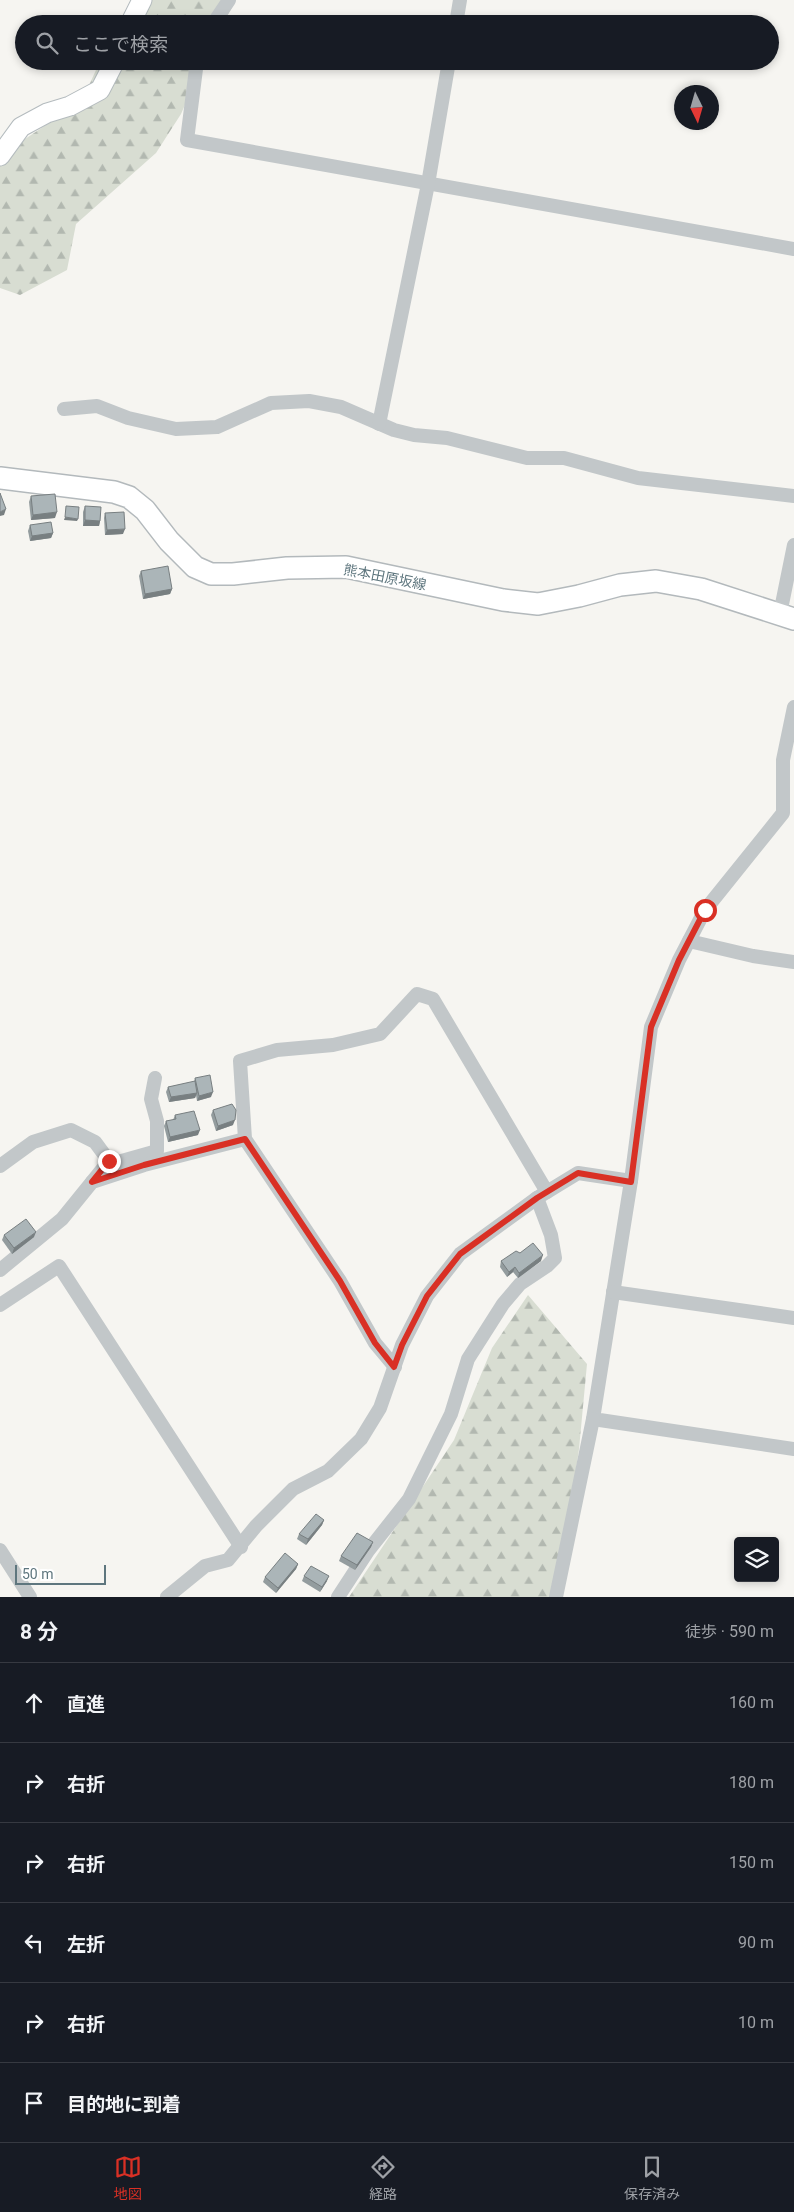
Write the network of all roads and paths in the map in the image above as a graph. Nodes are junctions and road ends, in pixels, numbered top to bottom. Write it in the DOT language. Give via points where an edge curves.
graph roads {
  1 [pos="142,0"];
  2 [pos="229,0"];
  3 [pos="460,0"];
  4 [pos="134,15"];
  5 [pos="219,15"];
  6 [pos="458,15"];
  7 [pos="110,70"];
  8 [pos="196,70"];
  9 [pos="447,70"];
  10 [pos="0,156"];
  11 [pos="428,184"];
  12 [pos="794,249"];
  13 [pos="64,409"];
  14 [pos="379,424"];
  15 [pos="0,478"];
  16 [pos="794,496"];
  17 [pos="794,545"];
  18 [pos="787,616"];
  19 [pos="794,707"];
  20 [pos="788,813"];
  21 [pos="688,941"];
  22 [pos="794,962"];
  23 [pos="155,1078"];
  24 [pos="245,1139"];
  25 [pos="0,1166"];
  26 [pos="92,1182"];
  27 [pos="631,1182"];
  28 [pos="542,1195"];
  29 [pos="0,1270"];
  30 [pos="613,1292"];
  31 [pos="0,1304"];
  32 [pos="794,1318"];
  33 [pos="394,1367"];
  34 [pos="593,1419"];
  35 [pos="794,1449"];
  36 [pos="241,1547"];
  37 [pos="0,1550"];
  38 [pos="30,1597"];
  39 [pos="167,1597"];
  40 [pos="338,1597"];
  41 [pos="556,1597"];
  1 -- 4 [label="street"];
  2 -- 5 [label="street"];
  3 -- 6 [label="street"];
  7 -- 10 [label="street" via="100,90 21,127"];
  8 -- 11 [label="street" via="188,140"];
  9 -- 11 [label="street"];
  11 -- 12 [label="street"];
  11 -- 14 [label="street"];
  13 -- 14 [label="street" via="98,406 128,418 176,429 216,427 271,403 309,401 341,407"];
  14 -- 16 [label="street" via="414,435 447,438 527,458 564,458 638,478"];
  15 -- 18 [label="main road, 熊本田原坂線" via="114,492 129,497 145,510 195,567 211,574 346,567 503,600 538,604 620,585 656,581 701,589"];
  17 -- 18 [label="street"];
  19 -- 20 [label="street" via="783,760"];
  20 -- 21 [label="street" via="705,910"];
  21 -- 22 [label="street"];
  21 -- 27 [label="street" via="651,1027"];
  23 -- 26 [label="street" via="151,1099 157,1121 157,1151 118,1162"];
  24 -- 26 [label="street"];
  24 -- 28 [label="street" via="240,1061 277,1050 333,1045 380,1034 417,994 433,999"];
  24 -- 33 [label="street" via="340,1281 375,1343"];
  25 -- 26 [label="street" via="32,1142 71,1130 95,1142 109,1161"];
  26 -- 29 [label="street" via="62,1219"];
  27 -- 28 [label="street" via="578,1173"];
  27 -- 30 [label="street"];
  28 -- 33 [label="street" via="460,1254 427,1296"];
  28 -- 40 [label="street" via="555,1258 520,1284 503,1304 468,1359 451,1414 408,1499"];
  30 -- 32 [label="street"];
  30 -- 34 [label="street"];
  31 -- 36 [label="street" via="59,1266"];
  33 -- 36 [label="street" via="380,1408 361,1439 328,1471 293,1489 256,1526"];
  34 -- 35 [label="street"];
  34 -- 41 [label="street"];
  36 -- 39 [label="street" via="228,1560 205,1566"];
  37 -- 38 [label="street"];
}
